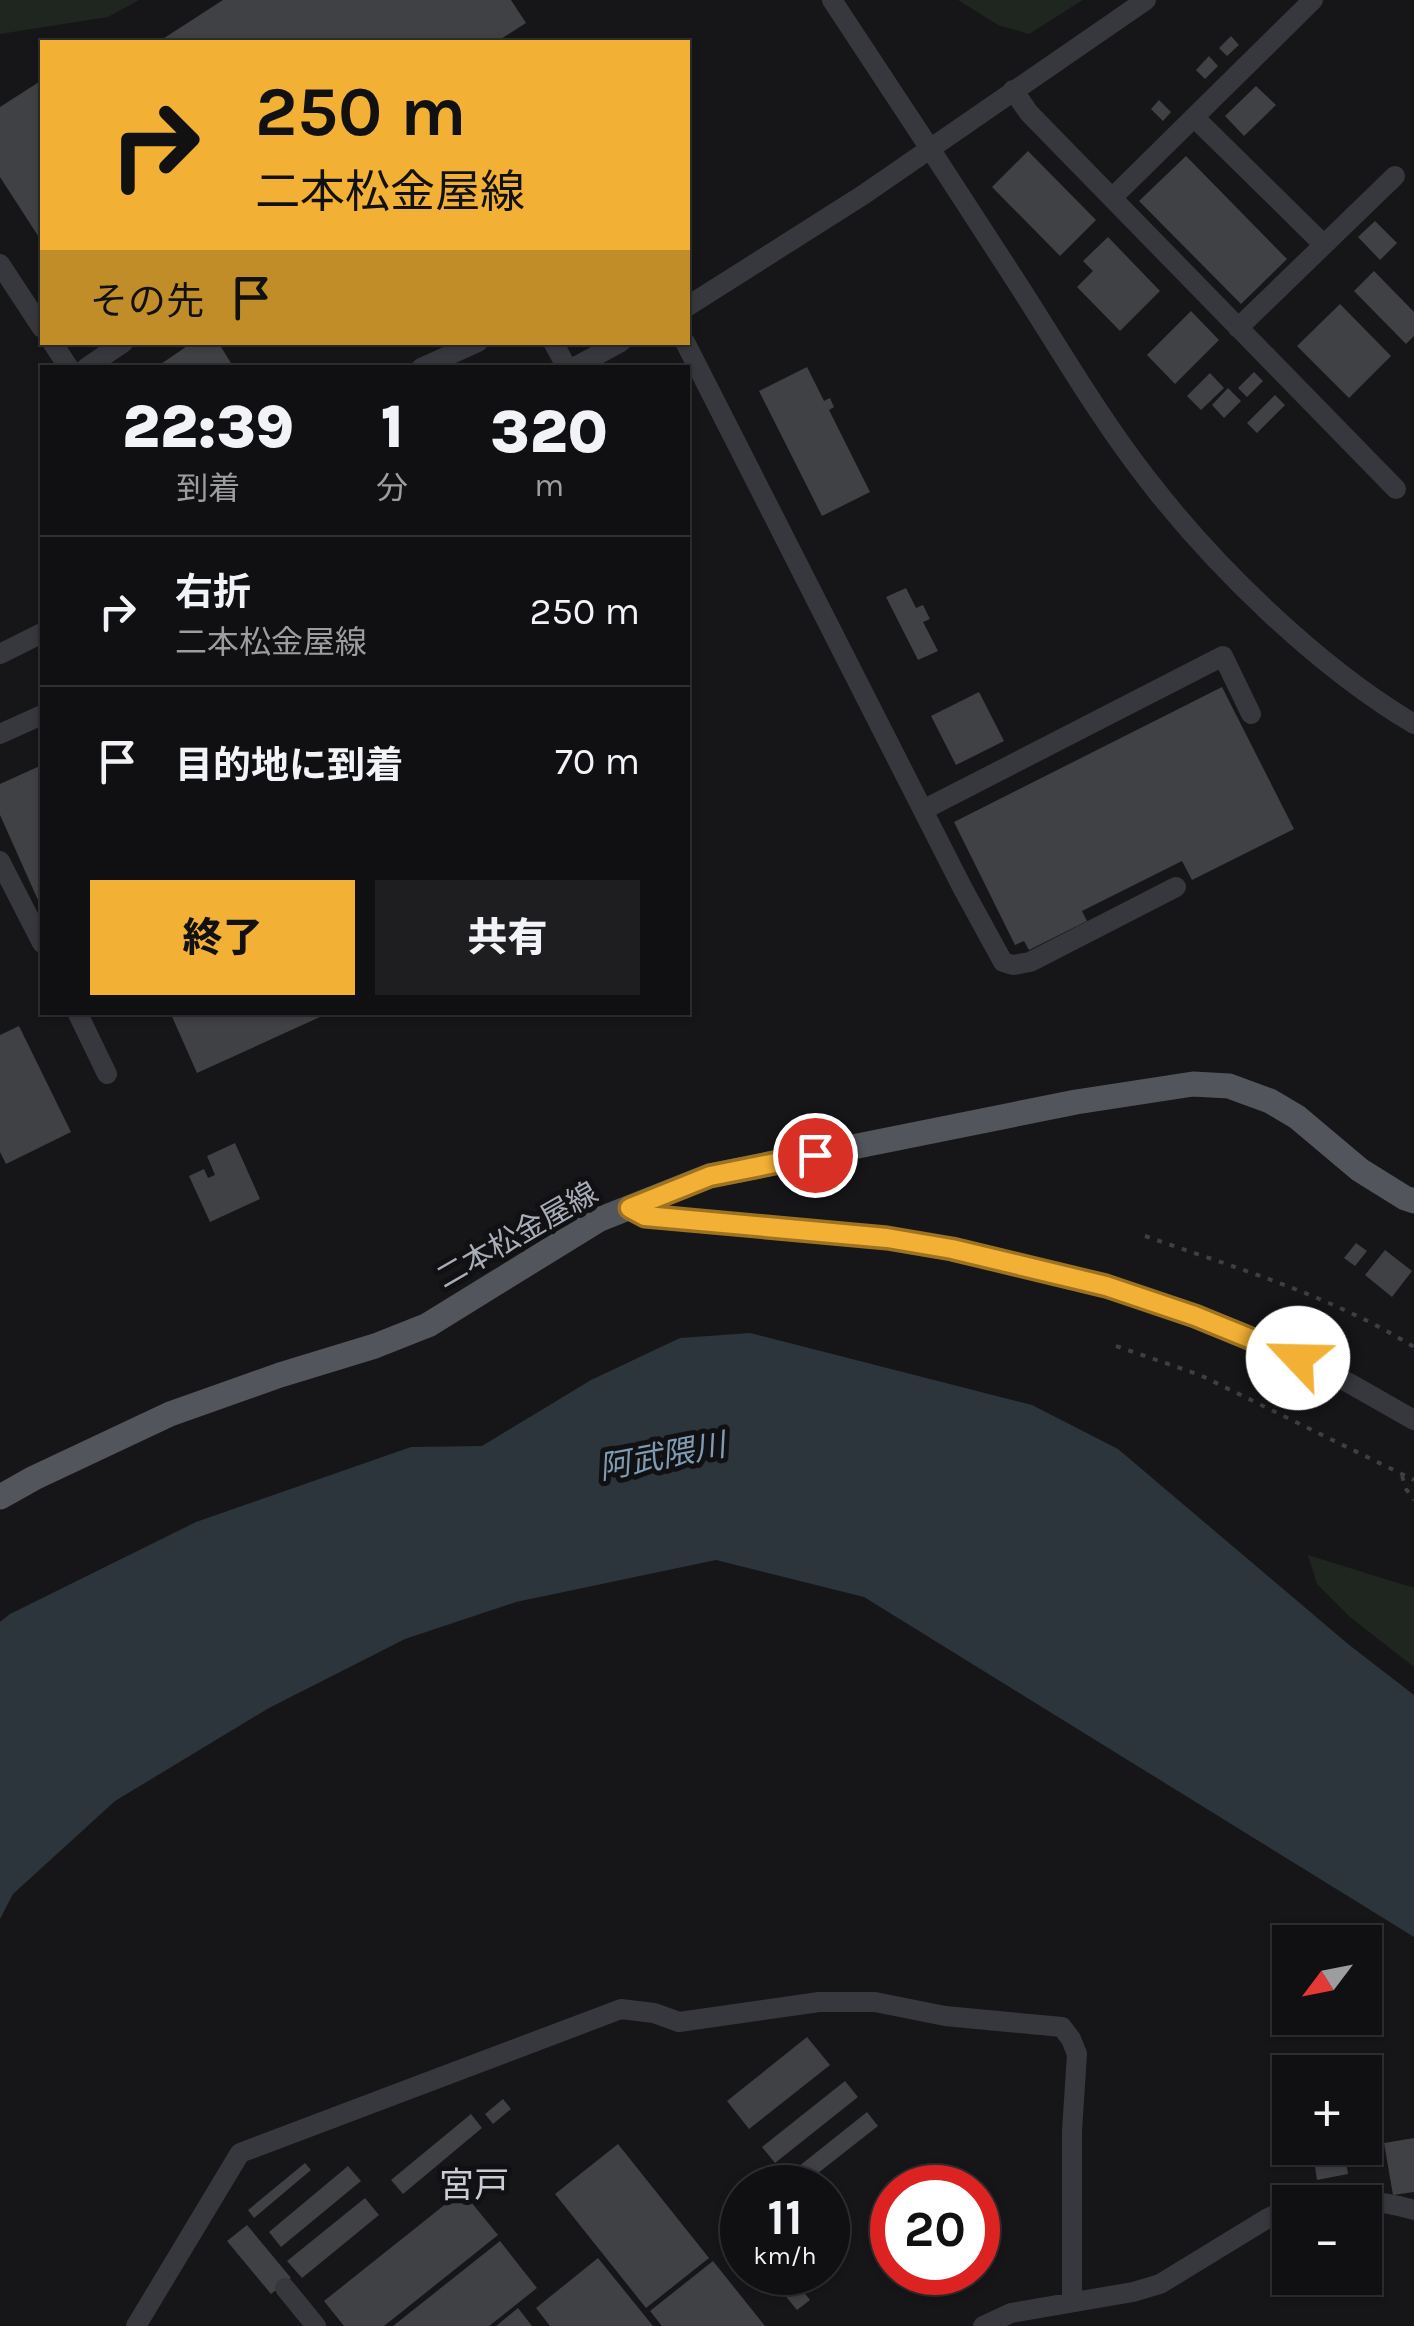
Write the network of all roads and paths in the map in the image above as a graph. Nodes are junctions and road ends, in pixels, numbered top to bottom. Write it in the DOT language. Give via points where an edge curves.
graph roads {
  1 [pos="832,0"];
  2 [pos="1146,0"];
  3 [pos="1312,0"];
  4 [pos="1013,90"];
  5 [pos="1195,118"];
  6 [pos="930,147"];
  7 [pos="1395,176"];
  8 [pos="1112,198"];
  9 [pos="1324,245"];
  10 [pos="0,264"];
  11 [pos="690,305"];
  12 [pos="40,325"];
  13 [pos="1238,328"];
  14 [pos="120,345"];
  15 [pos="471,345"];
  16 [pos="615,345"];
  17 [pos="687,345"];
  18 [pos="90,365"];
  19 [pos="428,365"];
  20 [pos="576,365"];
  21 [pos="1396,490"];
  22 [pos="40,634"];
  23 [pos="0,654"];
  24 [pos="1251,714"];
  25 [pos="40,716"];
  26 [pos="1414,724"];
  27 [pos="0,734"];
  28 [pos="923,810"];
  29 [pos="0,860"];
  30 [pos="1176,886"];
  31 [pos="40,940"];
  32 [pos="78,1015"];
  33 [pos="107,1074"];
  34 [pos="1414,1200"];
  35 [pos="630,1208"];
  36 [pos="1144,1236"];
  37 [pos="1116,1346"];
  38 [pos="1414,1348"];
  39 [pos="1414,1420"];
  40 [pos="1402,1476"];
  41 [pos="1414,1480"];
  42 [pos="0,1497"];
  43 [pos="1414,1500"];
  44 [pos="1382,2202"];
  45 [pos="1414,2210"];
  46 [pos="1272,2216"];
  47 [pos="285,2288"];
  48 [pos="1072,2295"];
  49 [pos="136,2326"];
  50 [pos="316,2326"];
  51 [pos="984,2326"];
  1 -- 6 [label="street"];
  2 -- 4 [label="street"];
  3 -- 5 [label="street"];
  4 -- 6 [label="street"];
  4 -- 8 [label="street"];
  5 -- 8 [label="street"];
  5 -- 9 [label="street"];
  6 -- 11 [label="street"];
  6 -- 26 [label="street" via="1089,396 1183,523 1268,612"];
  7 -- 9 [label="street"];
  8 -- 13 [label="street"];
  9 -- 13 [label="street"];
  10 -- 12 [label="street"];
  13 -- 21 [label="street"];
  14 -- 18 [label="street"];
  15 -- 19 [label="street"];
  16 -- 20 [label="street"];
  17 -- 28 [label="street"];
  22 -- 23 [label="street"];
  24 -- 28 [label="street" via="1223,656"];
  25 -- 27 [label="street"];
  28 -- 30 [label="street" via="1003,962 1012,965 1030,962"];
  29 -- 31 [label="street"];
  32 -- 33 [label="street"];
  34 -- 35 [label="main road, 二本松金屋線" via="1360,1170 1270,1102 1229,1086 1193,1084 710,1176"];
  35 -- 39 [label="street" via="645,1216 887,1238 1106,1286 1272,1346"];
  35 -- 42 [label="main road, 二本松金屋線" via="598,1220 428,1325 170,1414"];
  36 -- 38 [label="path" via="1289,1286"];
  37 -- 40 [label="path" via="1200,1375"];
  40 -- 41 [label="path"];
  40 -- 43 [label="path"];
  44 -- 45 [label="street"];
  46 -- 51 [label="street" via="1160,2284 1011,2314"];
  47 -- 50 [label="street"];
  48 -- 49 [label="street" via="1077,2054 1062,2026 875,2002 818,2002 680,2022 622,2009 240,2153"];
}
